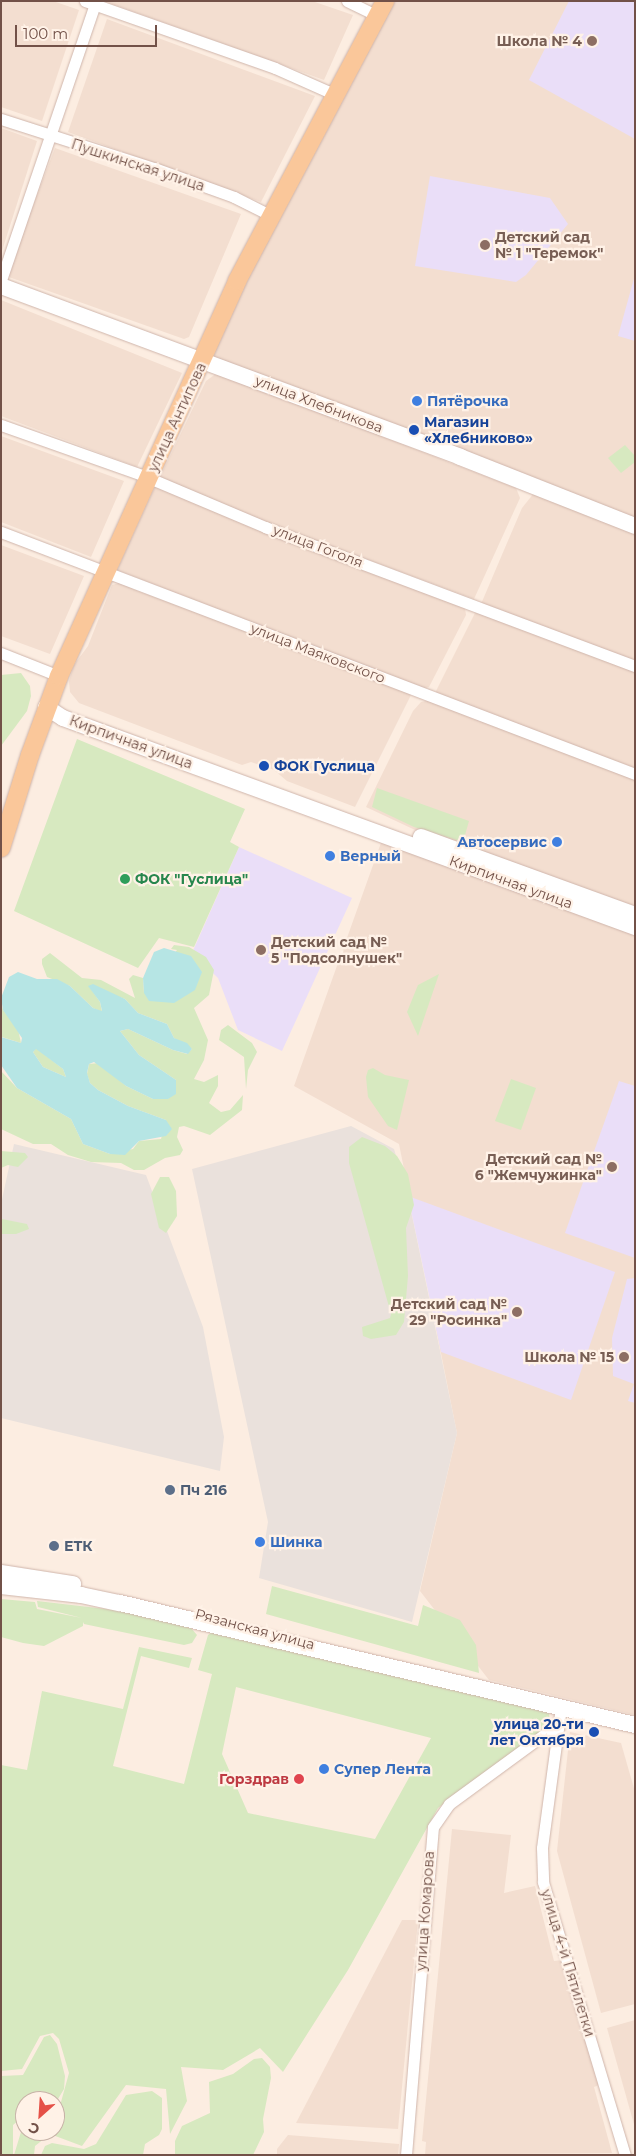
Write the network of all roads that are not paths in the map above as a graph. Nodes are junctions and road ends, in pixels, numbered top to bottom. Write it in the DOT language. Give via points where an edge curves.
graph roads {
  1 [pos="347,1"];
  2 [pos="92,2"];
  3 [pos="381,9"];
  4 [pos="336,95"];
  5 [pos="1,119"];
  6 [pos="51,137"];
  7 [pos="272,216"];
  8 [pos="1,280"];
  9 [pos="1,286"];
  10 [pos="203,360"];
  11 [pos="1,425"];
  12 [pos="149,478"];
  13 [pos="635,526"];
  14 [pos="1,532"];
  15 [pos="106,571"];
  16 [pos="1,654"];
  17 [pos="635,666"];
  18 [pos="59,676"];
  19 [pos="46,707"];
  20 [pos="635,774"];
  21 [pos="1,848"];
  22 [pos="635,915"];
  23 [pos="635,927"];
  24 [pos="1,1573"];
  25 [pos="1,1586"];
  26 [pos="506,1695"];
  27 [pos="561,1707"];
  28 [pos="635,1725"];
  29 [pos="557,1729"];
  30 [pos="406,2155"];
  31 [pos="625,2155"];
  1 -- 3 [label="street"];
  2 -- 4 [label="street" via="275,68"];
  2 -- 6 [label="street"];
  3 -- 4 [label="main road, улица Антипова"];
  4 -- 7 [label="main road, улица Антипова"];
  5 -- 6 [label="street, Пушкинская улица"];
  6 -- 7 [label="street, Пушкинская улица" via="199,184"];
  6 -- 8 [label="street"];
  7 -- 10 [label="main road, улица Антипова" via="237,281"];
  9 -- 10 [label="street, улица Хлебникова"];
  10 -- 12 [label="main road, улица Антипова"];
  10 -- 13 [label="street, улица Хлебникова"];
  11 -- 12 [label="street, улица Гоголя"];
  12 -- 15 [label="main road, улица Антипова"];
  12 -- 17 [label="street, улица Гоголя" via="265,527"];
  14 -- 15 [label="street, улица Маяковского"];
  15 -- 18 [label="main road, улица Антипова"];
  15 -- 20 [label="street, улица Маяковского"];
  16 -- 18 [label="street"];
  18 -- 19 [label="main road, улица Антипова"];
  19 -- 21 [label="main road, улица Антипова"];
  19 -- 22 [label="street, Кирпичная улица" via="68,709"];
  19 -- 23 [label="street, Кирпичная улица" via="64,718"];
  24 -- 26 [label="street, Рязанская улица" via="112,1592"];
  25 -- 26 [label="street, Рязанская улица" via="120,1603"];
  26 -- 27 [label="street, Рязанская улица"];
  27 -- 28 [label="street, Рязанская улица"];
  27 -- 29 [label="street, улица 4-й Пятилетки"];
  29 -- 30 [label="street, улица Комарова" via="546,1733 449,1804 433,1827"];
  29 -- 31 [label="street, улица 4-й Пятилетки" via="542,1848 543,1882"];
}
